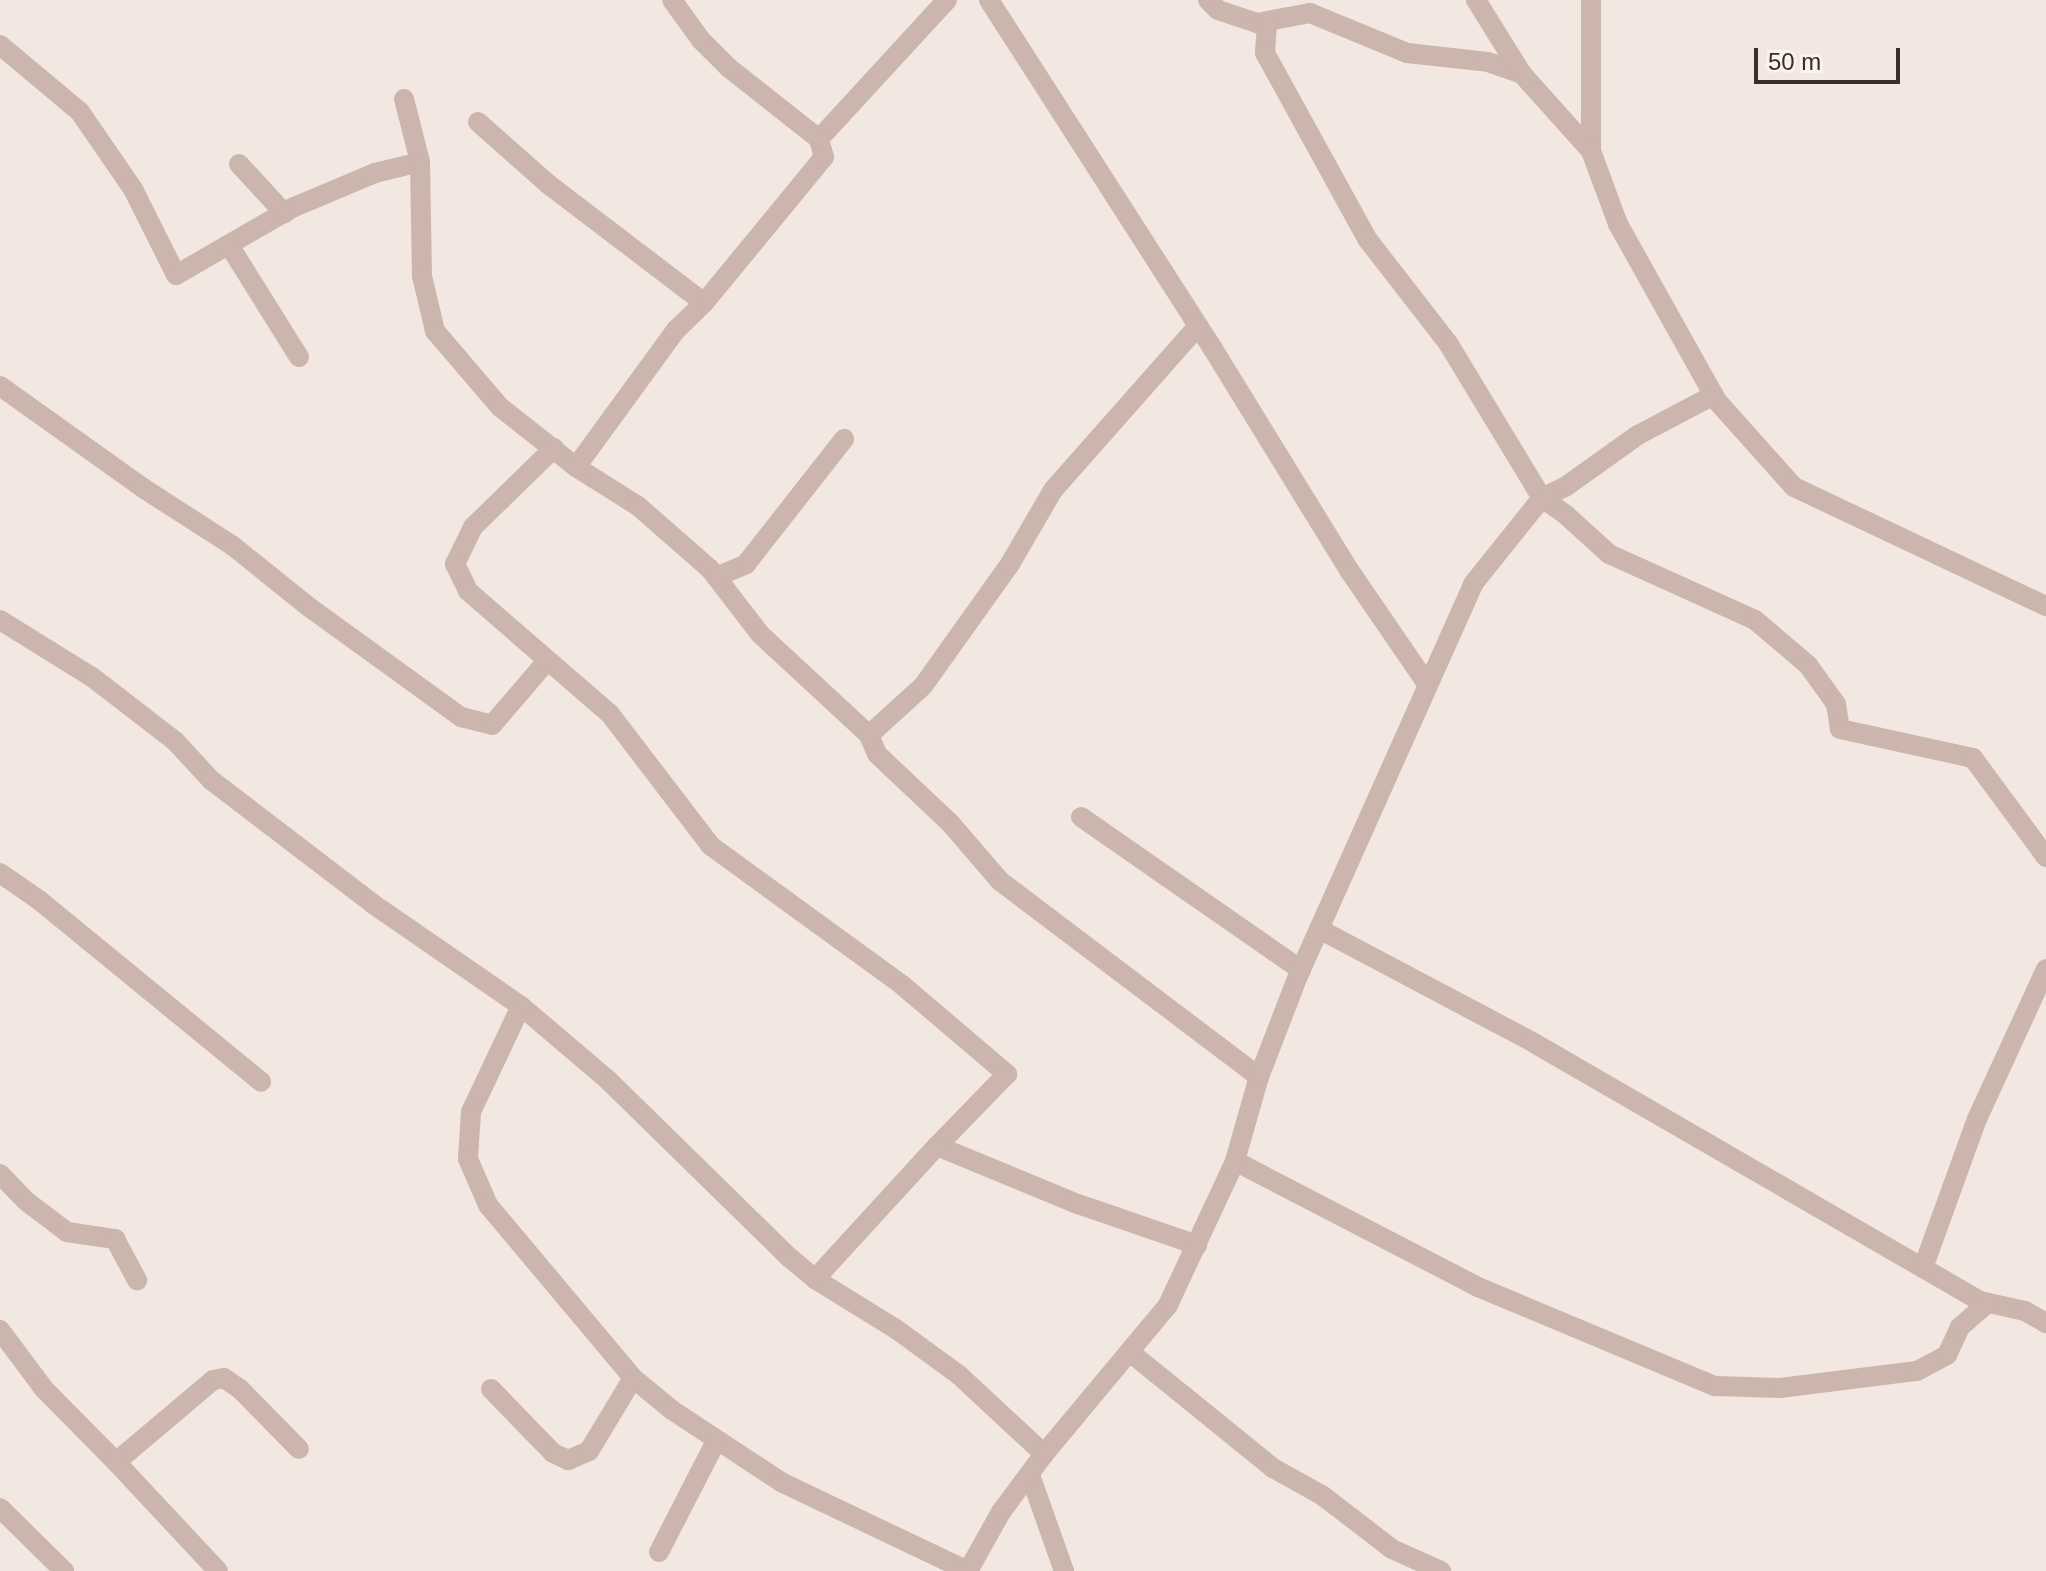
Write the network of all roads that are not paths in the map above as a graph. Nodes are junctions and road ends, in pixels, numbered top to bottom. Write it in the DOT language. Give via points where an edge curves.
graph roads {
  1 [pos="947,0"];
  2 [pos="989,0"];
  3 [pos="1208,0"];
  4 [pos="1476,0"];
  5 [pos="1591,0"];
  6 [pos="677,2"];
  7 [pos="1267,24"];
  8 [pos="0,45"];
  9 [pos="1522,74"];
  10 [pos="404,99"];
  11 [pos="478,122"];
  12 [pos="819,139"];
  13 [pos="1591,151"];
  14 [pos="420,162"];
  15 [pos="239,164"];
  16 [pos="284,213"];
  17 [pos="229,245"];
  18 [pos="704,303"];
  19 [pos="1198,326"];
  20 [pos="299,357"];
  21 [pos="0,386"];
  22 [pos="1714,395"];
  23 [pos="844,439"];
  24 [pos="554,448"];
  25 [pos="576,467"];
  26 [pos="1542,498"];
  27 [pos="716,577"];
  28 [pos="2046,606"];
  29 [pos="0,620"];
  30 [pos="547,661"];
  31 [pos="1427,684"];
  32 [pos="869,735"];
  33 [pos="1081,817"];
  34 [pos="2046,857"];
  35 [pos="0,873"];
  36 [pos="1321,930"];
  37 [pos="2046,969"];
  38 [pos="1301,970"];
  39 [pos="521,1006"];
  40 [pos="1259,1077"];
  41 [pos="261,1082"];
  42 [pos="937,1146"];
  43 [pos="1235,1161"];
  44 [pos="0,1174"];
  45 [pos="1197,1245"];
  46 [pos="1923,1268"];
  47 [pos="815,1279"];
  48 [pos="137,1280"];
  49 [pos="1988,1303"];
  50 [pos="2046,1323"];
  51 [pos="0,1330"];
  52 [pos="1131,1353"];
  53 [pos="633,1378"];
  54 [pos="491,1389"];
  55 [pos="716,1441"];
  56 [pos="299,1449"];
  57 [pos="1044,1454"];
  58 [pos="116,1462"];
  59 [pos="1030,1475"];
  60 [pos="0,1508"];
  61 [pos="659,1552"];
  62 [pos="64,1571"];
  63 [pos="218,1571"];
  64 [pos="968,1571"];
  65 [pos="1064,1571"];
  66 [pos="1441,1571"];
  1 -- 12 [label="street"];
  2 -- 19 [label="street"];
  3 -- 7 [label="street" via="1226,14"];
  4 -- 9 [label="street"];
  5 -- 13 [label="street"];
  6 -- 12 [label="street" via="729,68"];
  7 -- 9 [label="street" via="1310,13 1407,53 1488,62"];
  7 -- 26 [label="street" via="1265,53 1368,240 1448,343"];
  8 -- 17 [label="street" via="80,112 133,189 176,275"];
  9 -- 13 [label="street"];
  10 -- 14 [label="street"];
  11 -- 18 [label="street" via="548,184"];
  12 -- 18 [label="street" via="824,157"];
  13 -- 22 [label="street" via="1618,224"];
  14 -- 16 [label="street" via="375,173"];
  14 -- 24 [label="street" via="422,276 435,331 500,407"];
  15 -- 16 [label="street"];
  16 -- 17 [label="street"];
  17 -- 20 [label="street"];
  18 -- 25 [label="street" via="676,330"];
  19 -- 31 [label="street" via="1349,570"];
  19 -- 32 [label="street" via="1053,490 1010,564 923,686"];
  21 -- 30 [label="street" via="233,546 461,717 492,725"];
  22 -- 26 [label="street" via="1638,435"];
  22 -- 28 [label="street" via="1794,487"];
  23 -- 27 [label="street" via="746,564"];
  24 -- 25 [label="street"];
  24 -- 30 [label="street" via="473,527 455,564 468,591"];
  25 -- 27 [label="street" via="638,506"];
  26 -- 31 [label="street" via="1473,584"];
  26 -- 34 [label="street" via="1609,554 1755,620 1808,665 1836,704 1840,729 1973,758"];
  27 -- 32 [label="street" via="760,634"];
  29 -- 39 [label="street" via="92,677 175,741 211,780 323,866"];
  30 -- 42 [label="street" via="610,714 711,846 902,985 1007,1074"];
  31 -- 36 [label="street"];
  32 -- 40 [label="street" via="877,754 951,824 1000,881"];
  33 -- 38 [label="street"];
  35 -- 41 [label="street"];
  36 -- 38 [label="street"];
  36 -- 46 [label="street" via="1534,1043"];
  37 -- 46 [label="street" via="1977,1119"];
  38 -- 40 [label="street"];
  39 -- 47 [label="street" via="609,1081"];
  39 -- 53 [label="street" via="471,1112 468,1159 488,1205"];
  40 -- 43 [label="street"];
  42 -- 45 [label="street" via="1078,1204"];
  42 -- 47 [label="street"];
  43 -- 45 [label="street"];
  43 -- 49 [label="street" via="1478,1287 1715,1386 1780,1388 1917,1371 1947,1355 1960,1327"];
  44 -- 48 [label="street" via="67,1232 115,1239"];
  45 -- 52 [label="street" via="1168,1305"];
  46 -- 49 [label="street"];
  47 -- 57 [label="street" via="959,1375"];
  49 -- 50 [label="street" via="2025,1311"];
  51 -- 58 [label="street" via="44,1389"];
  52 -- 57 [label="street"];
  52 -- 66 [label="street" via="1273,1468 1323,1496 1392,1549"];
  53 -- 54 [label="street" via="589,1451 568,1460 553,1453"];
  53 -- 55 [label="street"];
  55 -- 61 [label="street"];
  55 -- 64 [label="street" via="781,1482"];
  56 -- 58 [label="street" via="224,1378 213,1380"];
  57 -- 59 [label="street"];
  58 -- 63 [label="street"];
  59 -- 64 [label="street" via="1001,1512"];
  59 -- 65 [label="street"];
  60 -- 62 [label="street"];
}
